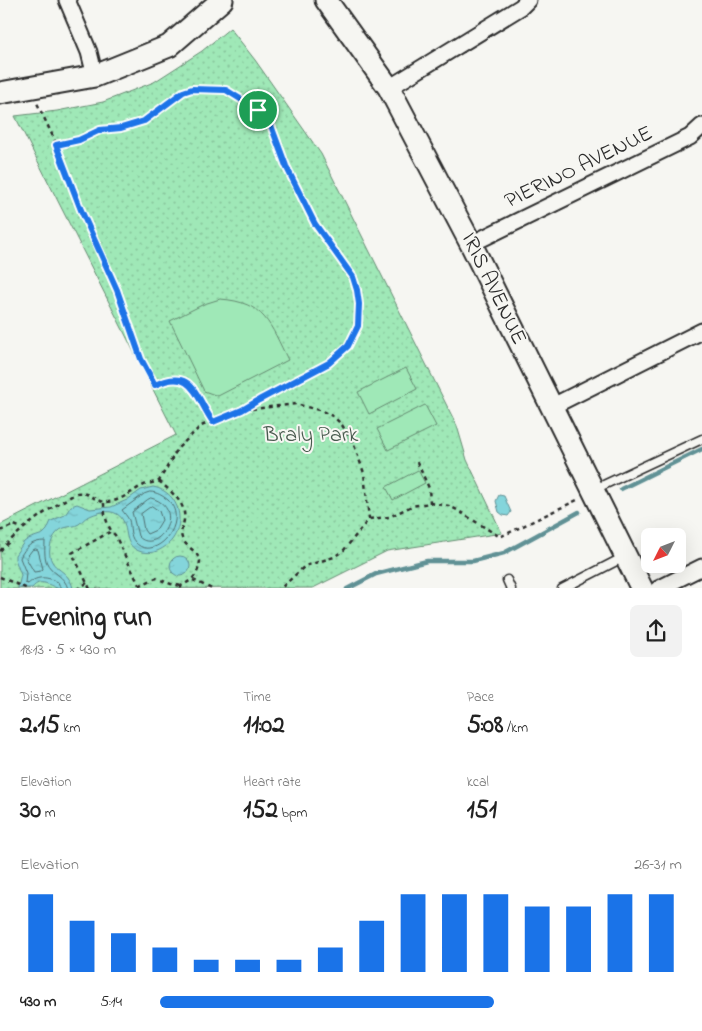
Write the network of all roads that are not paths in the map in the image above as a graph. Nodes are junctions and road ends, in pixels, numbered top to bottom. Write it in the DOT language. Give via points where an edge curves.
graph roads {
  1 [pos="66,0"];
  2 [pos="222,0"];
  3 [pos="326,0"];
  4 [pos="528,0"];
  5 [pos="96,76"];
  6 [pos="389,88"];
  7 [pos="0,96"];
  8 [pos="702,126"];
  9 [pos="471,244"];
  10 [pos="702,331"];
  11 [pos="551,407"];
  12 [pos="702,439"];
  13 [pos="593,492"];
  14 [pos="626,556"];
  15 [pos="702,567"];
  16 [pos="507,580"];
  17 [pos="511,588"];
  18 [pos="562,588"];
  19 [pos="642,588"];
  20 [pos="658,588"];
  1 -- 5 [label="street"];
  2 -- 5 [label="street" via="169,46"];
  3 -- 6 [label="street, IRIS AVENUE"];
  4 -- 6 [label="street"];
  5 -- 7 [label="street"];
  6 -- 9 [label="street, IRIS AVENUE"];
  8 -- 9 [label="street, PIERINO AVENUE" via="690,137"];
  9 -- 11 [label="street, IRIS AVENUE"];
  10 -- 11 [label="street"];
  11 -- 13 [label="street, IRIS AVENUE"];
  12 -- 13 [label="lane"];
  13 -- 14 [label="street, IRIS AVENUE"];
  14 -- 18 [label="lane"];
  14 -- 19 [label="street, IRIS AVENUE"];
  15 -- 20 [label="street"];
  16 -- 17 [label="lane"];
}
